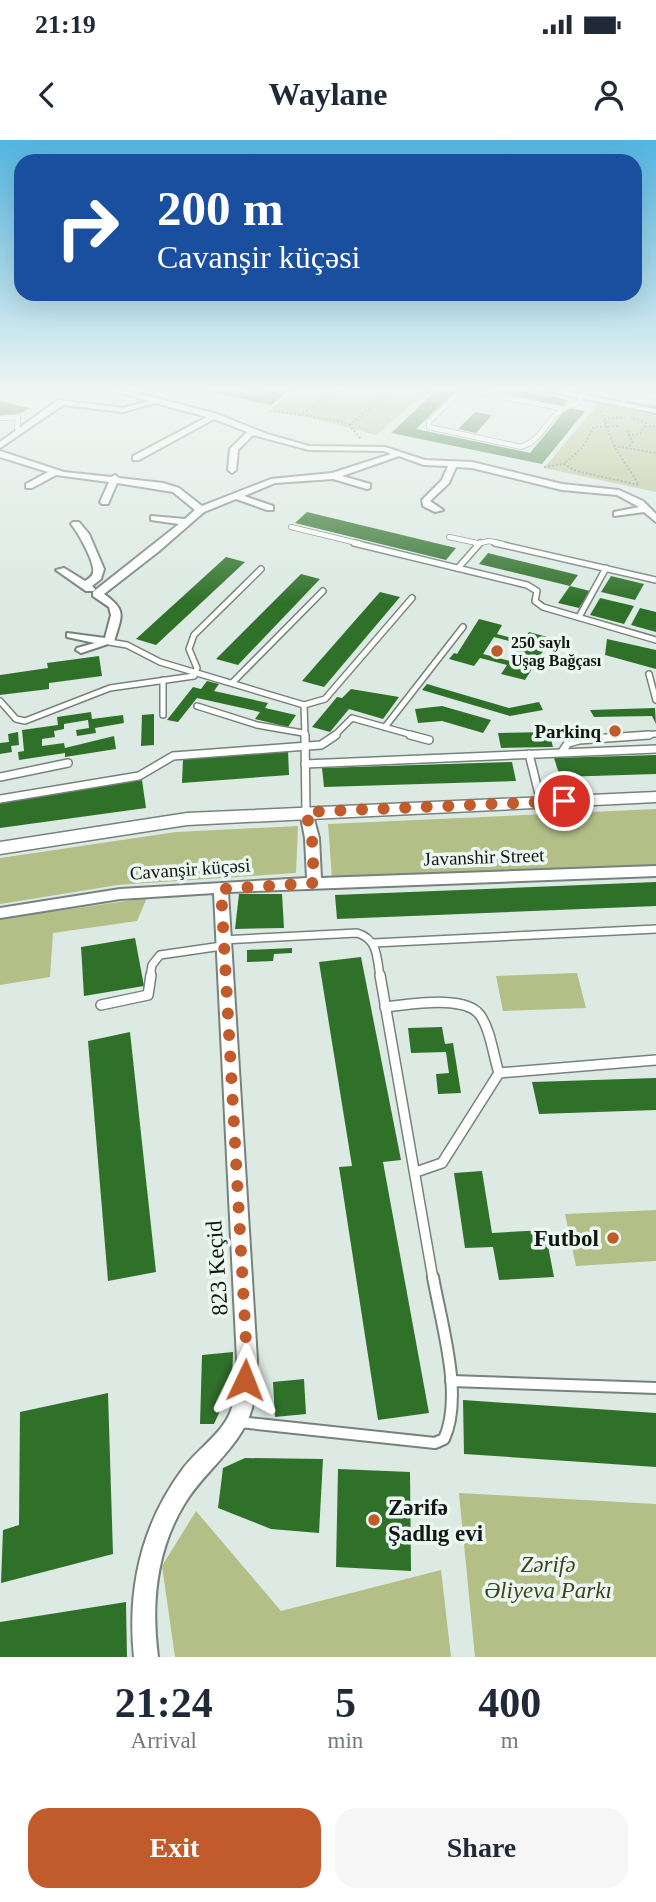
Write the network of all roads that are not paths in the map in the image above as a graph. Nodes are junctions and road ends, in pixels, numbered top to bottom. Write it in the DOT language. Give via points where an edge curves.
graph roads {
  1 [pos="20,461"];
  2 [pos="233,461"];
  3 [pos="378,461"];
  4 [pos="421,461"];
  5 [pos="452,466"];
  6 [pos="232,470"];
  7 [pos="54,472"];
  8 [pos="332,476"];
  9 [pos="115,478"];
  10 [pos="242,481"];
  11 [pos="29,486"];
  12 [pos="367,486"];
  13 [pos="254,489"];
  14 [pos="238,497"];
  15 [pos="106,502"];
  16 [pos="270,508"];
  17 [pos="646,509"];
  18 [pos="201,510"];
  19 [pos="438,510"];
  20 [pos="617,514"];
  21 [pos="154,518"];
  22 [pos="656,519"];
  23 [pos="185,522"];
  24 [pos="76,524"];
  25 [pos="291,527"];
  26 [pos="449,537"];
  27 [pos="477,543"];
  28 [pos="458,568"];
  29 [pos="606,568"];
  30 [pos="261,569"];
  31 [pos="61,570"];
  32 [pos="656,580"];
  33 [pos="85,586"];
  34 [pos="323,591"];
  35 [pos="97,594"];
  36 [pos="412,598"];
  37 [pos="579,617"];
  38 [pos="463,627"];
  39 [pos="71,635"];
  40 [pos="656,640"];
  41 [pos="109,642"];
  42 [pos="81,650"];
  43 [pos="198,673"];
  44 [pos="649,674"];
  45 [pos="163,680"];
  46 [pos="233,682"];
  47 [pos="656,700"];
  48 [pos="0,701"];
  49 [pos="304,705"];
  50 [pos="197,706"];
  51 [pos="163,715"];
  52 [pos="386,727"];
  53 [pos="303,733"];
  54 [pos="656,734"];
  55 [pos="429,740"];
  56 [pos="303,746"];
  57 [pos="656,749"];
  58 [pos="562,752"];
  59 [pos="529,754"];
  60 [pos="68,763"];
  61 [pos="304,764"];
  62 [pos="0,778"];
  63 [pos="656,797"];
  64 [pos="0,799"];
  65 [pos="541,802"];
  66 [pos="306,812"];
  67 [pos="0,848"];
  68 [pos="656,870"];
  69 [pos="314,883"];
  70 [pos="221,889"];
  71 [pos="0,913"];
  72 [pos="656,929"];
  73 [pos="222,943"];
  74 [pos="374,943"];
  75 [pos="101,1005"];
  76 [pos="385,1007"];
  77 [pos="656,1060"];
  78 [pos="499,1073"];
  79 [pos="416,1172"];
  80 [pos="451,1381"];
  81 [pos="656,1388"];
  82 [pos="236,1422"];
  83 [pos="146,1657"];
  1 -- 7 [label="street"];
  2 -- 6 [label="street"];
  3 -- 8 [label="street"];
  4 -- 5 [label="street"];
  5 -- 17 [label="street" via="481,466 562,487 619,493"];
  5 -- 19 [label="street" via="446,481 426,500"];
  7 -- 9 [label="street"];
  7 -- 11 [label="street"];
  8 -- 12 [label="street"];
  8 -- 13 [label="street" via="282,479"];
  9 -- 15 [label="street"];
  9 -- 18 [label="street" via="171,488"];
  10 -- 13 [label="street"];
  13 -- 14 [label="street"];
  14 -- 16 [label="street"];
  14 -- 18 [label="street"];
  17 -- 20 [label="street"];
  17 -- 22 [label="street"];
  18 -- 23 [label="street"];
  21 -- 23 [label="street"];
  23 -- 35 [label="street"];
  24 -- 33 [label="street" via="86,534 99,569 97,577"];
  25 -- 28 [label="lane"];
  26 -- 27 [label="lane"];
  27 -- 28 [label="lane"];
  27 -- 29 [label="lane" via="501,543"];
  28 -- 37 [label="lane" via="527,585 537,591 538,604"];
  29 -- 32 [label="lane"];
  29 -- 37 [label="lane"];
  30 -- 43 [label="lane" via="195,633 189,650"];
  31 -- 33 [label="street"];
  33 -- 35 [label="street"];
  34 -- 46 [label="lane"];
  35 -- 41 [label="street" via="114,606"];
  36 -- 49 [label="lane" via="325,699"];
  37 -- 40 [label="lane"];
  38 -- 52 [label="lane"];
  39 -- 41 [label="street"];
  41 -- 42 [label="street"];
  41 -- 43 [label="lane"];
  43 -- 45 [label="lane"];
  43 -- 46 [label="lane"];
  44 -- 47 [label="lane"];
  45 -- 48 [label="lane" via="92,693 25,721 16,719"];
  45 -- 51 [label="lane"];
  46 -- 49 [label="lane"];
  49 -- 53 [label="lane"];
  50 -- 53 [label="lane" via="257,725"];
  52 -- 55 [label="lane"];
  52 -- 56 [label="lane" via="352,718 329,742"];
  53 -- 56 [label="lane"];
  54 -- 58 [label="lane" via="579,740 563,746"];
  56 -- 61 [label="lane"];
  56 -- 64 [label="lane" via="173,756 139,776"];
  57 -- 58 [label="lane"];
  58 -- 59 [label="lane"];
  59 -- 61 [label="lane"];
  59 -- 65 [label="lane"];
  60 -- 62 [label="lane"];
  61 -- 66 [label="lane"];
  63 -- 65 [label="street"];
  65 -- 66 [label="street"];
  66 -- 67 [label="street" via="187,819"];
  66 -- 69 [label="street"];
  68 -- 69 [label="street, Javanshir Street"];
  69 -- 70 [label="street, Cavanşir küçəsi"];
  70 -- 71 [label="street, Cavanşir küçəsi" via="120,894"];
  70 -- 73 [label="street, 823 Keçid"];
  72 -- 74 [label="lane"];
  73 -- 74 [label="lane" via="357,933"];
  73 -- 75 [label="lane" via="160,956 152,965 149,994"];
  73 -- 82 [label="street, 823 Keçid" via="247,1360"];
  74 -- 76 [label="lane"];
  76 -- 78 [label="lane" via="468,1006 480,1013"];
  76 -- 79 [label="lane"];
  77 -- 78 [label="lane"];
  78 -- 79 [label="lane" via="442,1163"];
  79 -- 80 [label="lane"];
  80 -- 81 [label="lane"];
  80 -- 82 [label="lane" via="450,1426 444,1439 435,1443"];
  82 -- 83 [label="street, 823 Keçid" via="188,1480 149,1557 142,1595"];
}
